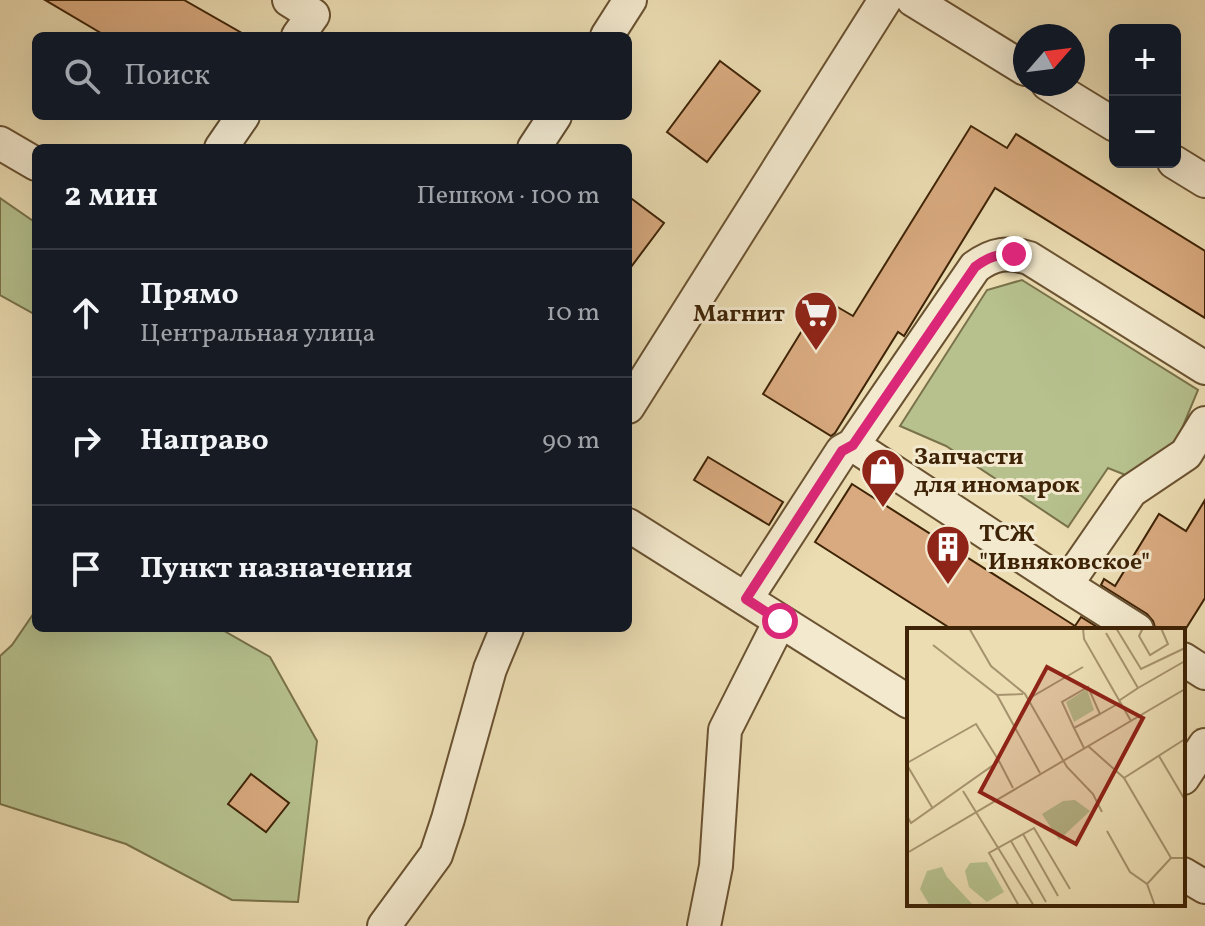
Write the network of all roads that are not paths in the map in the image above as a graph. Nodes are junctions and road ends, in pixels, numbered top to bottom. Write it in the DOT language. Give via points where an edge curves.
graph roads {
  1 [pos="630,0"];
  2 [pos="885,0"];
  3 [pos="913,0"];
  4 [pos="610,32"];
  5 [pos="1013,62"];
  6 [pos="1068,96"];
  7 [pos="240,120"];
  8 [pos="552,120"];
  9 [pos="1109,121"];
  10 [pos="0,143"];
  11 [pos="224,144"];
  12 [pos="537,144"];
  13 [pos="32,162"];
  14 [pos="1181,166"];
  15 [pos="1205,181"];
  16 [pos="1205,368"];
  17 [pos="632,401"];
  18 [pos="1205,423"];
  19 [pos="853,445"];
  20 [pos="632,528"];
  21 [pos="1066,585"];
  22 [pos="746,599"];
  23 [pos="780,621"];
  24 [pos="1134,628"];
  25 [pos="505,632"];
  26 [pos="1185,660"];
  27 [pos="1205,673"];
  28 [pos="907,701"];
  29 [pos="1205,745"];
  30 [pos="1185,775"];
  31 [pos="1185,875"];
  32 [pos="1205,887"];
  33 [pos="384,926"];
  34 [pos="704,926"];
  1 -- 4 [label="street"];
  2 -- 17 [label="street"];
  3 -- 5 [label="street"];
  6 -- 9 [label="street"];
  7 -- 11 [label="street"];
  8 -- 12 [label="street"];
  10 -- 13 [label="street"];
  14 -- 15 [label="street"];
  16 -- 19 [label="street" via="1029,258 1001,254 975,267"];
  18 -- 21 [label="street" via="1186,454 1131,491"];
  19 -- 21 [label="street"];
  19 -- 22 [label="street" via="842,451"];
  20 -- 22 [label="street"];
  21 -- 24 [label="street"];
  22 -- 23 [label="street"];
  23 -- 28 [label="street"];
  23 -- 34 [label="street" via="725,730 716,866"];
  25 -- 33 [label="street" via="436,855"];
  26 -- 27 [label="street"];
  29 -- 30 [label="street"];
  31 -- 32 [label="street"];
}
